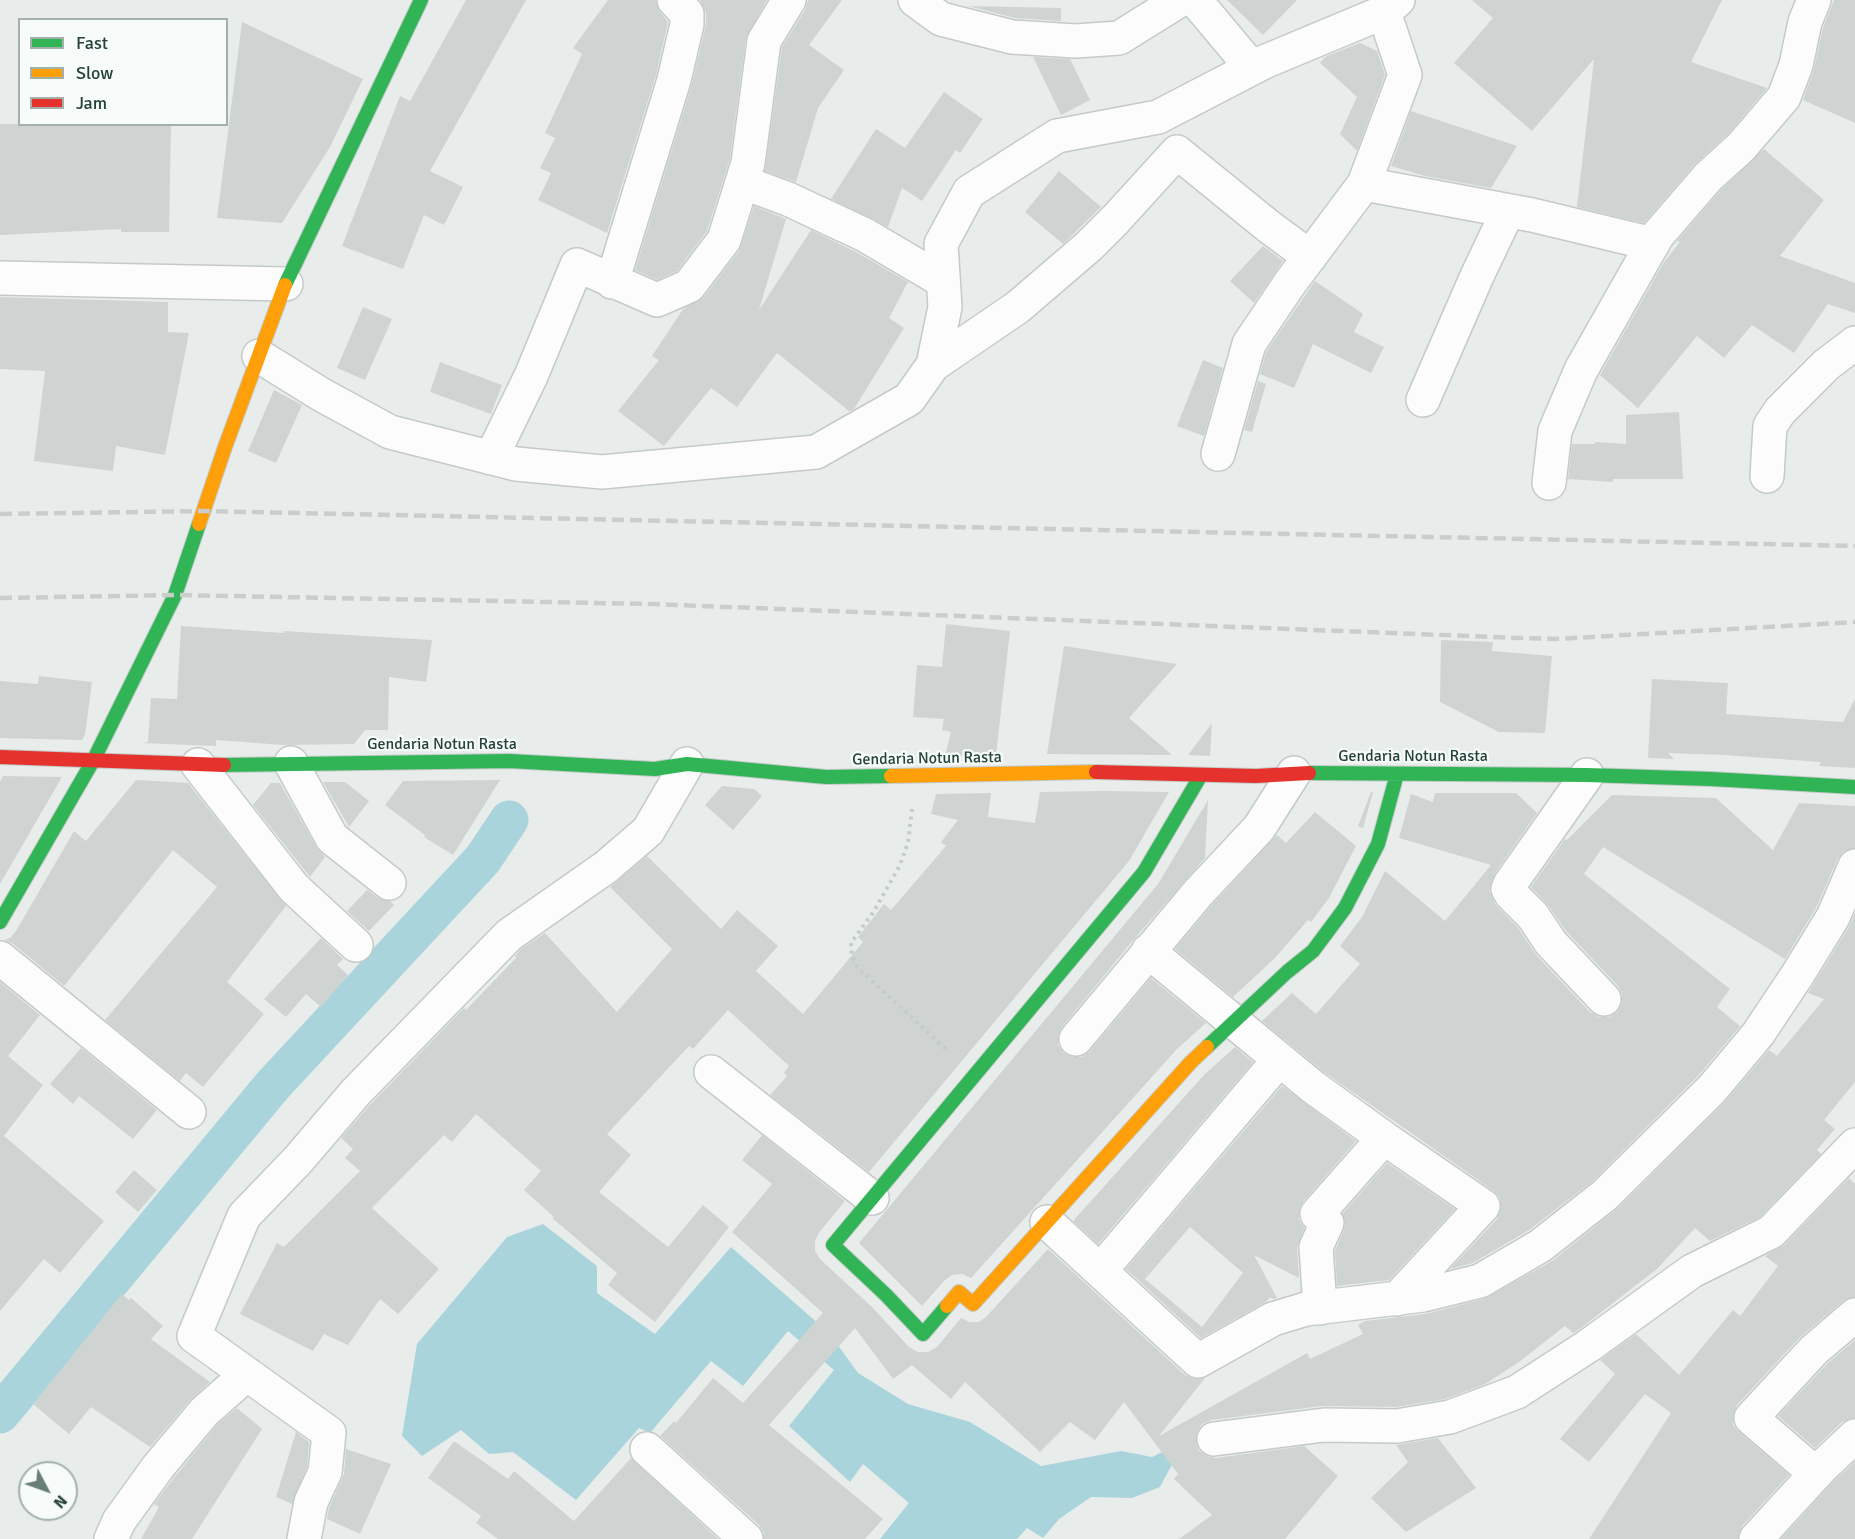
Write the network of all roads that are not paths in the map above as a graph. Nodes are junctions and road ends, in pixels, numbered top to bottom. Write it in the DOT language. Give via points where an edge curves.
graph roads {
  1 [pos="422,0"];
  2 [pos="674,0"];
  3 [pos="789,0"];
  4 [pos="915,0"];
  5 [pos="1180,0"];
  6 [pos="1196,0"];
  7 [pos="1814,0"];
  8 [pos="1391,6"];
  9 [pos="1252,68"];
  10 [pos="742,182"];
  11 [pos="1365,184"];
  12 [pos="1508,211"];
  13 [pos="1653,244"];
  14 [pos="1310,257"];
  15 [pos="0,278"];
  16 [pos="943,281"];
  17 [pos="612,282"];
  18 [pos="286,284"];
  19 [pos="1855,343"];
  20 [pos="259,356"];
  21 [pos="933,365"];
  22 [pos="1423,400"];
  23 [pos="1218,454"];
  24 [pos="491,458"];
  25 [pos="1767,476"];
  26 [pos="1549,483"];
  27 [pos="0,757"];
  28 [pos="94,759"];
  29 [pos="291,763"];
  30 [pos="687,764"];
  31 [pos="198,765"];
  32 [pos="1294,773"];
  33 [pos="1397,774"];
  34 [pos="1202,775"];
  35 [pos="1587,775"];
  36 [pos="1855,787"];
  37 [pos="1855,866"];
  38 [pos="389,883"];
  39 [pos="0,922"];
  40 [pos="356,945"];
  41 [pos="1148,951"];
  42 [pos="0,958"];
  43 [pos="1604,999"];
  44 [pos="1234,1023"];
  45 [pos="1076,1039"];
  46 [pos="1279,1060"];
  47 [pos="711,1072"];
  48 [pos="189,1112"];
  49 [pos="1383,1138"];
  50 [pos="1855,1145"];
  51 [pos="872,1198"];
  52 [pos="1047,1222"];
  53 [pos="1100,1271"];
  54 [pos="1397,1299"];
  55 [pos="1320,1308"];
  56 [pos="1855,1315"];
  57 [pos="247,1374"];
  58 [pos="1855,1436"];
  59 [pos="1214,1439"];
  60 [pos="647,1449"];
  61 [pos="1816,1474"];
  62 [pos="111,1539"];
  63 [pos="304,1539"];
  64 [pos="746,1539"];
  65 [pos="1756,1539"];
  1 -- 18 [label="main road"];
  2 -- 17 [label="street" via="687,14 687,24 674,80"];
  3 -- 10 [label="street" via="764,41"];
  4 -- 5 [label="street" via="941,19 1012,37 1076,40 1119,38"];
  6 -- 9 [label="street"];
  7 -- 13 [label="street" via="1784,97 1741,147 1708,177"];
  8 -- 9 [label="street"];
  8 -- 11 [label="street" via="1405,75"];
  9 -- 16 [label="street" via="1158,117 1057,136 969,192 940,244"];
  10 -- 16 [label="street" via="866,235"];
  10 -- 17 [label="street" via="724,240 689,286 657,300"];
  11 -- 12 [label="street"];
  11 -- 14 [label="street"];
  12 -- 13 [label="street"];
  12 -- 22 [label="street"];
  13 -- 26 [label="street" via="1581,370 1555,431"];
  14 -- 21 [label="street" via="1177,152 1089,246 1018,307"];
  14 -- 23 [label="street" via="1249,344"];
  15 -- 18 [label="street"];
  16 -- 21 [label="street" via="945,307"];
  17 -- 24 [label="street" via="577,265 531,376"];
  18 -- 20 [label="main road"];
  19 -- 25 [label="street" via="1826,365 1770,426"];
  20 -- 24 [label="street" via="390,432"];
  20 -- 28 [label="main road" via="175,595"];
  21 -- 24 [label="street" via="909,399 816,452 602,472"];
  27 -- 28 [label="main road, Gendaria Notun Rasta"];
  28 -- 31 [label="main road, Gendaria Notun Rasta"];
  28 -- 39 [label="main road"];
  29 -- 30 [label="main road, Gendaria Notun Rasta" via="509,761 655,769"];
  29 -- 31 [label="main road, Gendaria Notun Rasta"];
  29 -- 38 [label="street" via="332,838"];
  30 -- 34 [label="main road, Gendaria Notun Rasta" via="826,777 1104,772"];
  30 -- 57 [label="street" via="648,831 606,867 509,936 356,1092 244,1216 194,1336"];
  31 -- 40 [label="street" via="294,888"];
  32 -- 33 [label="main road, Gendaria Notun Rasta"];
  32 -- 34 [label="main road, Gendaria Notun Rasta"];
  32 -- 41 [label="street" via="1259,828"];
  33 -- 35 [label="main road, Gendaria Notun Rasta"];
  33 -- 44 [label="main road" via="1378,844 1345,908 1313,951"];
  34 -- 51 [label="main road" via="1144,872"];
  35 -- 36 [label="main road, Gendaria Notun Rasta"];
  35 -- 43 [label="street" via="1508,889 1551,943"];
  37 -- 54 [label="street" via="1833,917 1758,1034 1712,1089 1605,1195 1540,1246 1479,1281"];
  41 -- 44 [label="street"];
  41 -- 45 [label="street"];
  42 -- 48 [label="street"];
  44 -- 46 [label="street"];
  44 -- 52 [label="main road" via="1191,1062"];
  46 -- 49 [label="street"];
  46 -- 53 [label="street"];
  47 -- 51 [label="street"];
  49 -- 54 [label="street" via="1483,1206"];
  49 -- 55 [label="street" via="1317,1215 1327,1223 1316,1246"];
  50 -- 59 [label="street" via="1771,1232 1692,1271 1517,1392 1450,1417 1397,1426 1324,1425"];
  51 -- 52 [label="main road" via="833,1245 922,1334 959,1292 973,1304"];
  52 -- 53 [label="street"];
  53 -- 55 [label="street" via="1198,1361 1274,1318"];
  54 -- 55 [label="street"];
  56 -- 61 [label="street" via="1815,1350 1751,1418"];
  57 -- 62 [label="street" via="204,1412 158,1467 119,1521"];
  57 -- 63 [label="street" via="329,1433 325,1472 311,1502"];
  58 -- 61 [label="street"];
  60 -- 64 [label="street"];
  61 -- 65 [label="street"];
}
